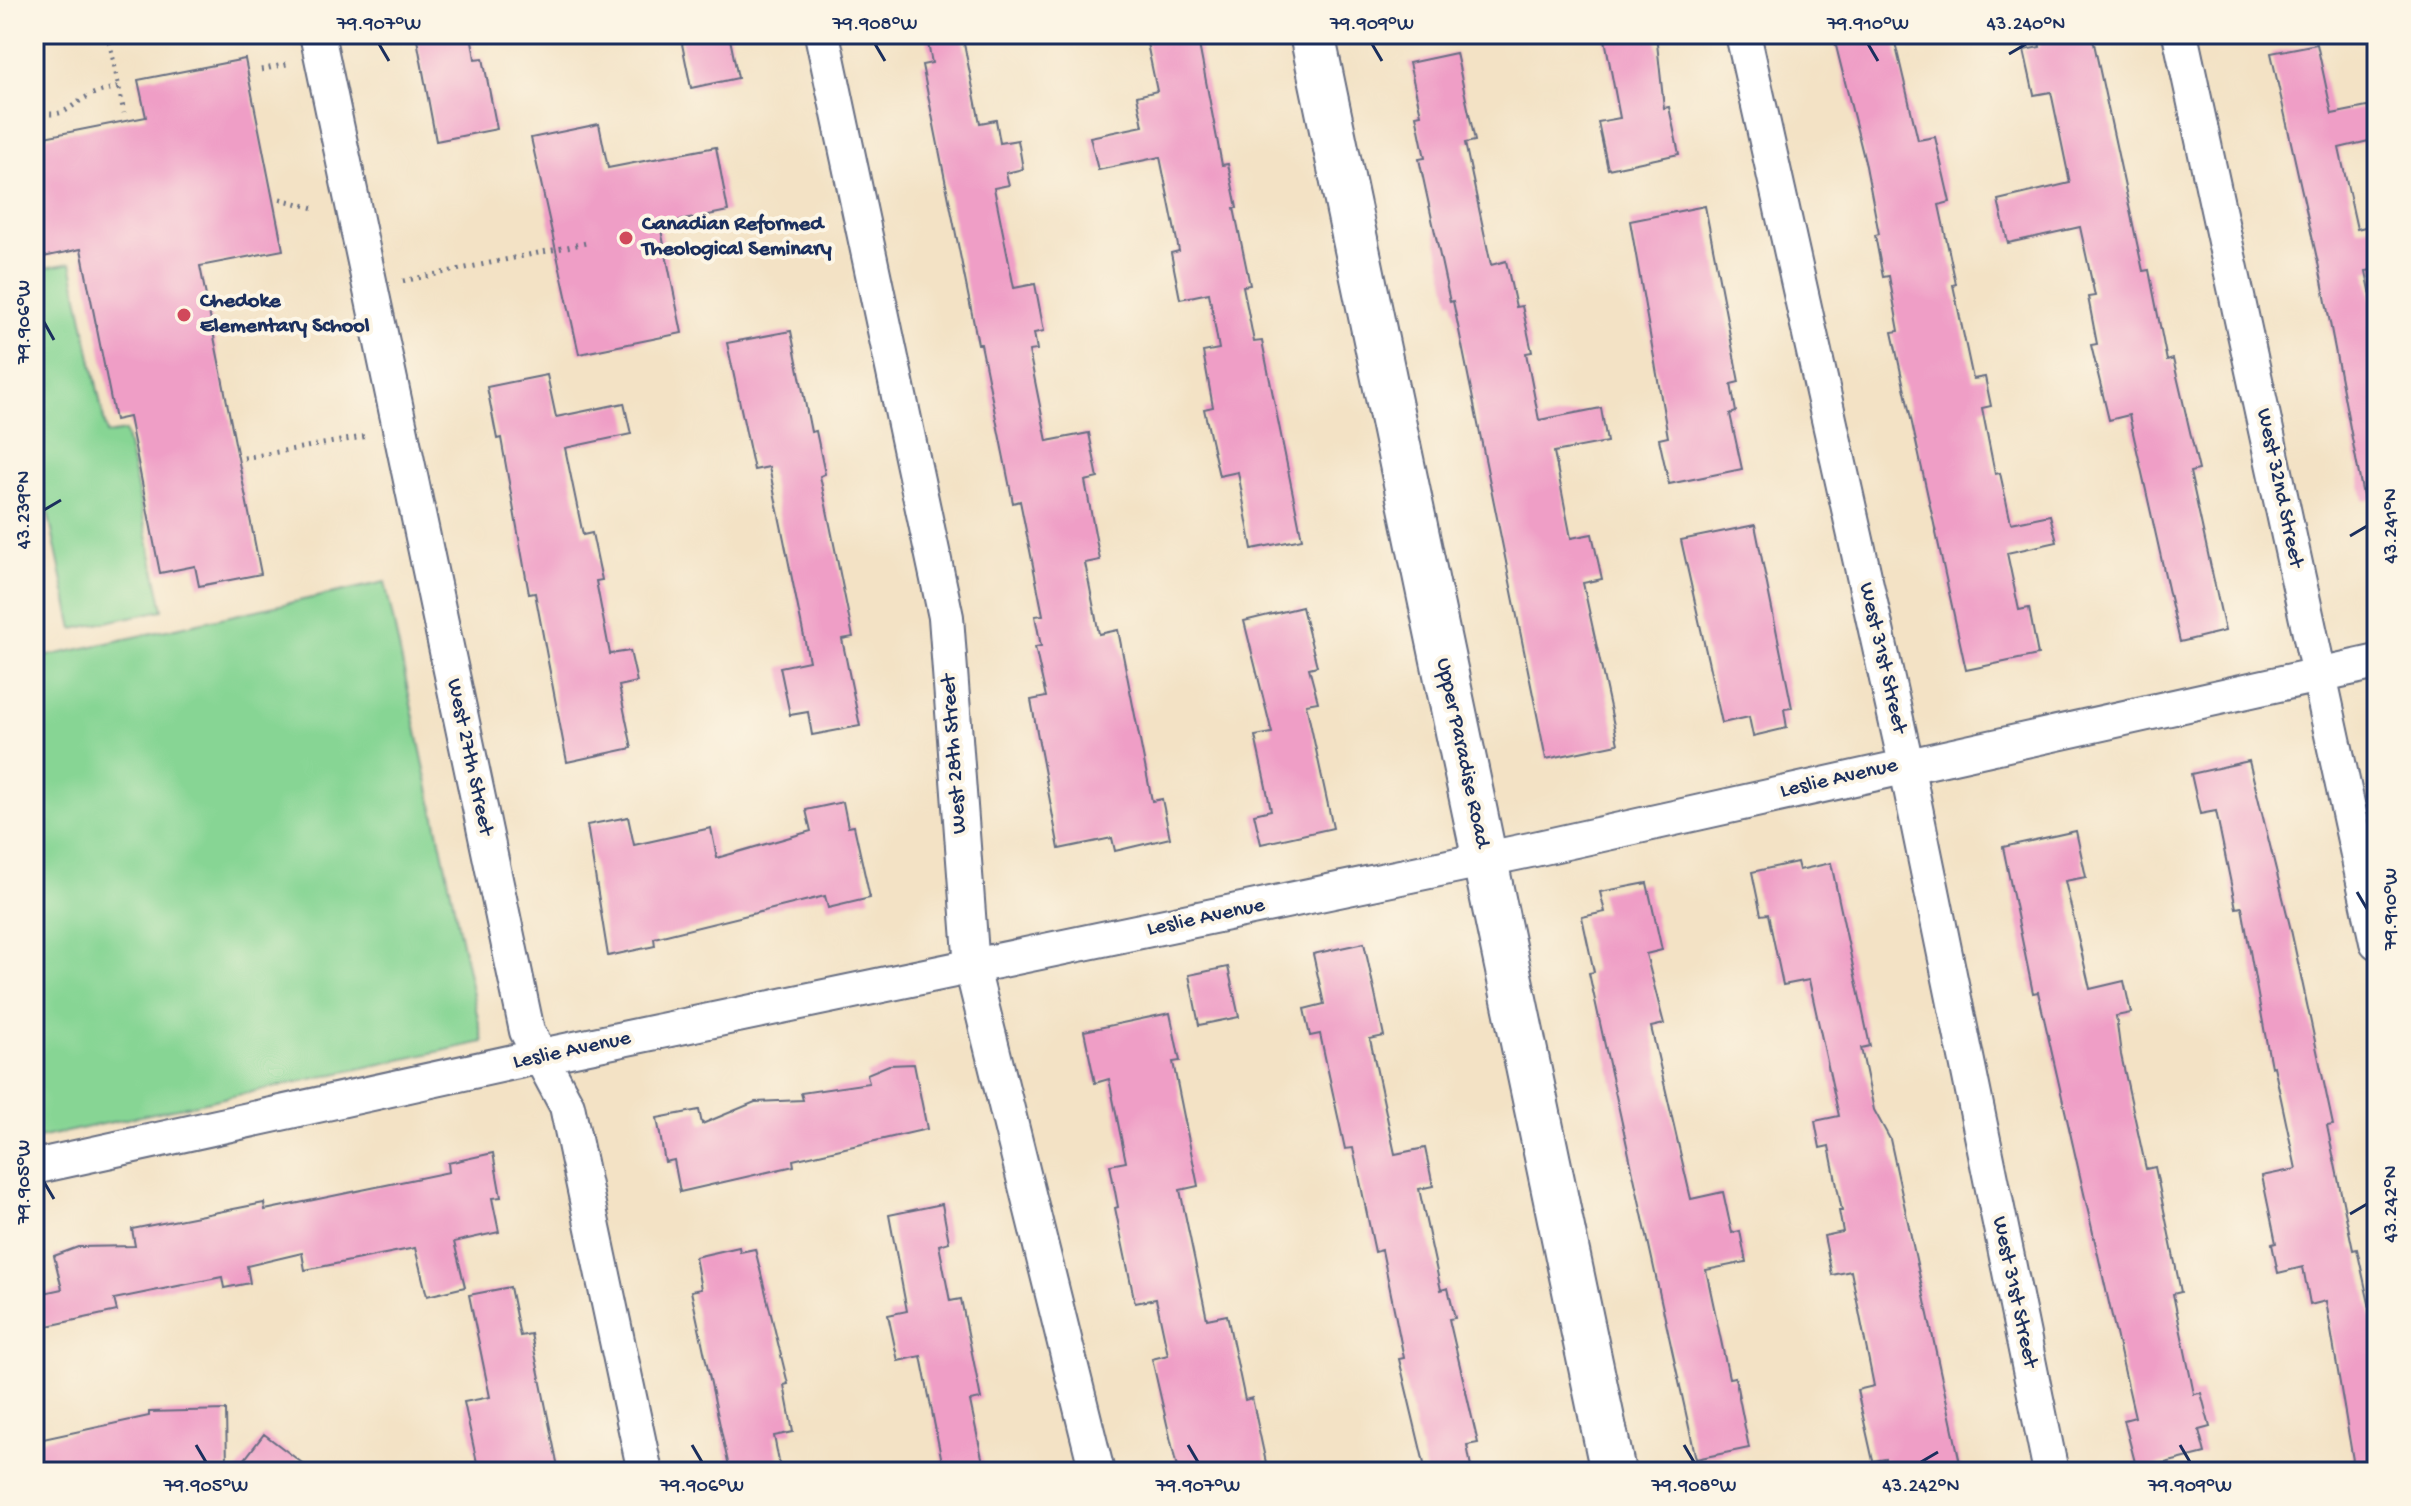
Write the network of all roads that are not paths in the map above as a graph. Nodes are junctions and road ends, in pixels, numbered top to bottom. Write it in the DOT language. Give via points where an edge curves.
graph roads {
  1 [pos="317,34"];
  2 [pos="822,34"];
  3 [pos="1312,34"];
  4 [pos="1743,34"];
  5 [pos="2180,34"];
  6 [pos="2377,662"];
  7 [pos="2320,674"];
  8 [pos="1906,764"];
  9 [pos="1485,859"];
  10 [pos="2377,942"];
  11 [pos="972,968"];
  12 [pos="541,1056"];
  13 [pos="34,1167"];
  14 [pos="645,1472"];
  15 [pos="1097,1472"];
  16 [pos="1613,1472"];
  17 [pos="2051,1472"];
  1 -- 12 [label="street, West 27th Street" via="527,1031"];
  2 -- 11 [label="street, West 28th Street" via="946,617"];
  3 -- 9 [label="street, Upper Paradise Road"];
  4 -- 8 [label="street, West 31st Street"];
  5 -- 7 [label="street, West 32nd Street"];
  6 -- 7 [label="street, Leslie Avenue"];
  7 -- 8 [label="street, Leslie Avenue"];
  7 -- 10 [label="street, West 32nd Street"];
  8 -- 9 [label="street, Leslie Avenue"];
  8 -- 17 [label="street, West 31st Street"];
  9 -- 11 [label="street, Leslie Avenue"];
  9 -- 16 [label="street, Upper Paradise Road"];
  11 -- 12 [label="street, Leslie Avenue"];
  11 -- 15 [label="street, West 28th Street"];
  12 -- 13 [label="street, Leslie Avenue"];
  12 -- 14 [label="street, West 27th Street" via="567,1106"];
}
